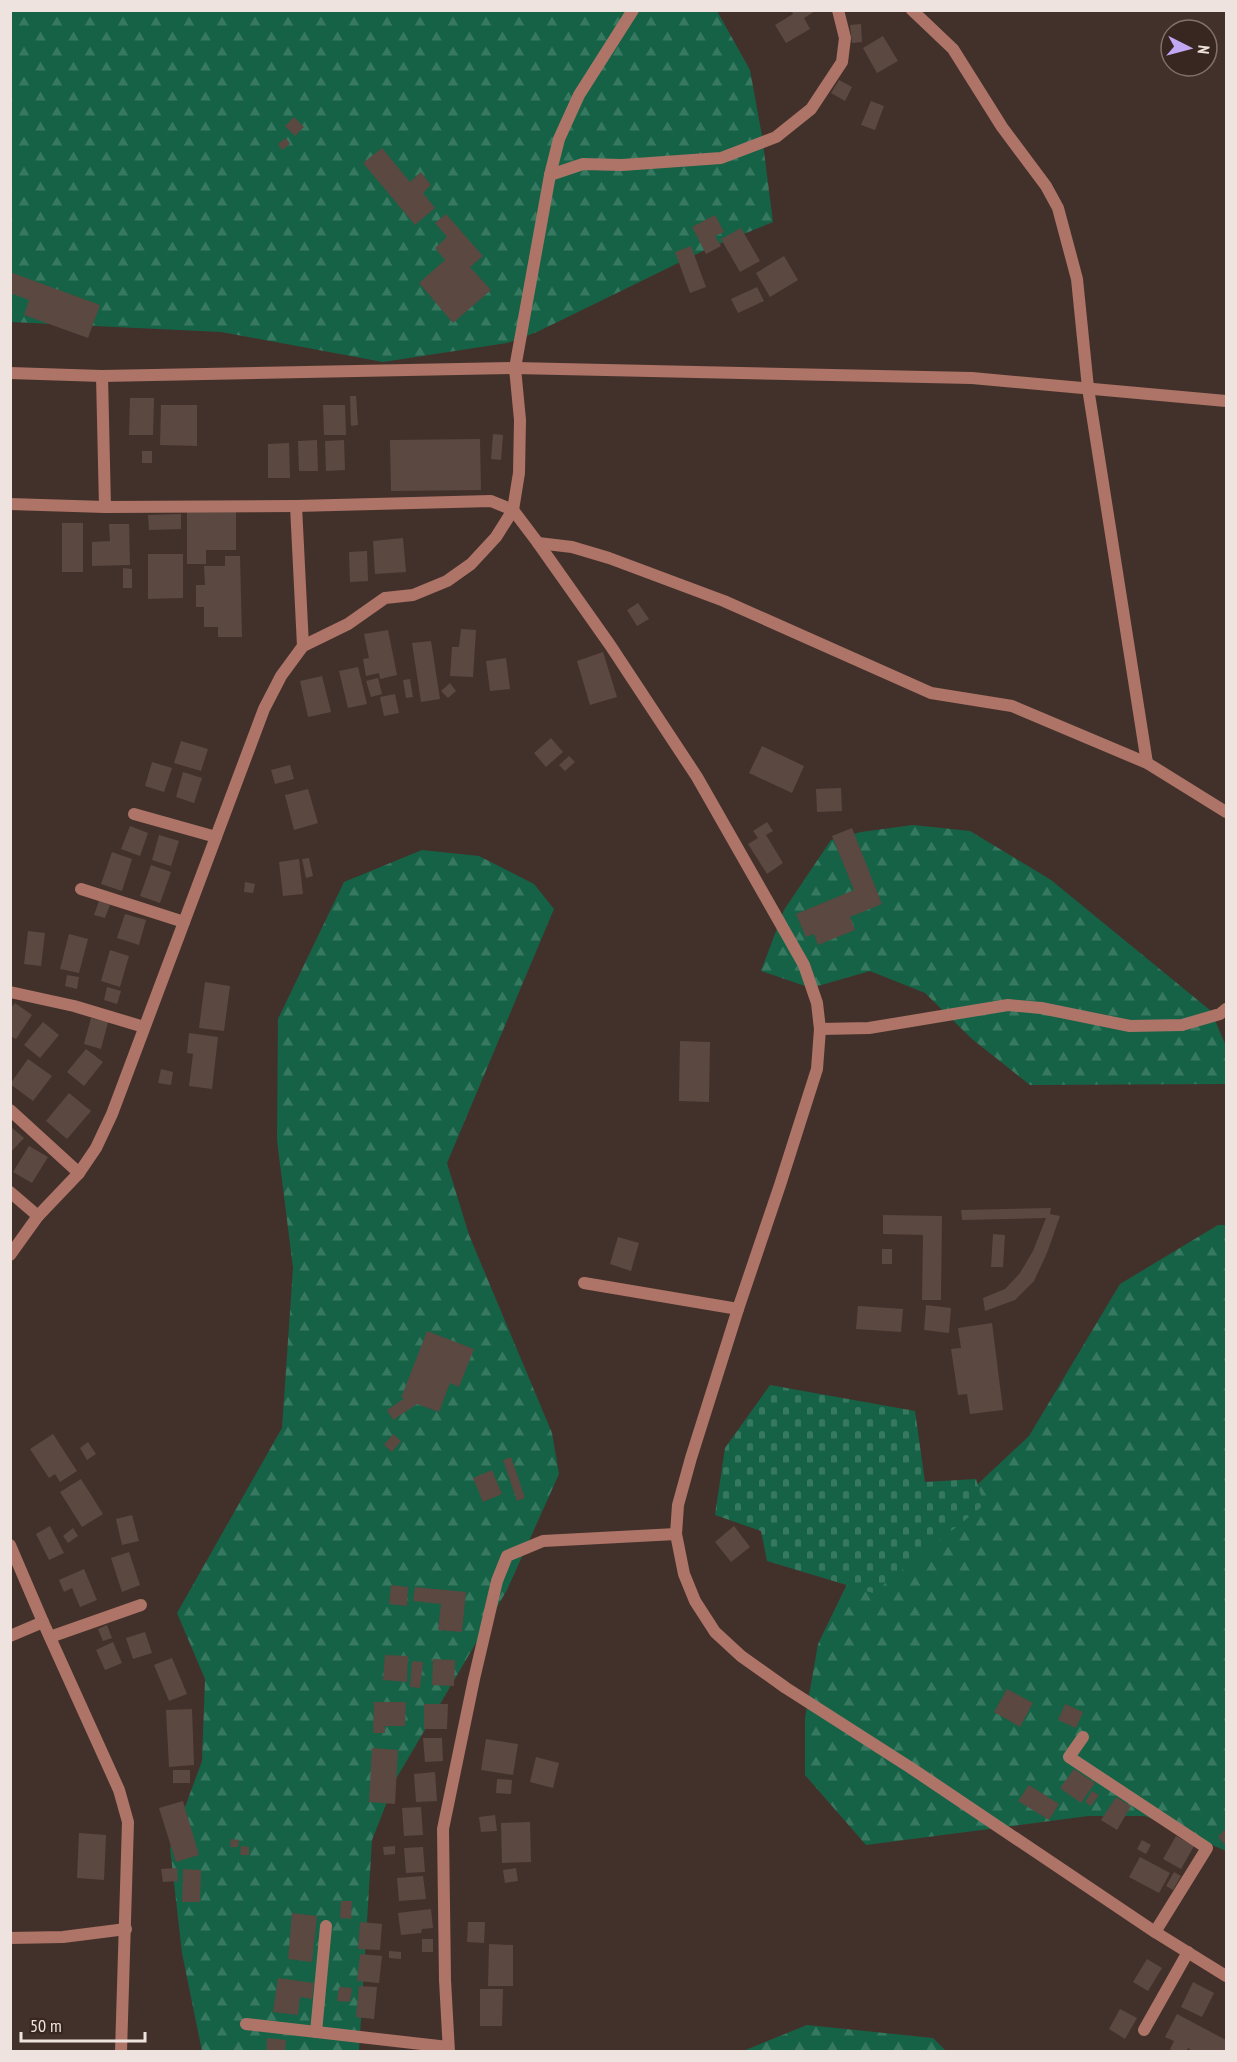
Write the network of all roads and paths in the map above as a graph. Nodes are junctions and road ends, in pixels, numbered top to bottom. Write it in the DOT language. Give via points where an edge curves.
graph roads {
  1 [pos="633,10"];
  2 [pos="838,10"];
  3 [pos="912,10"];
  4 [pos="550,175"];
  5 [pos="515,368"];
  6 [pos="10,373"];
  7 [pos="102,376"];
  8 [pos="1088,388"];
  9 [pos="1227,401"];
  10 [pos="10,504"];
  11 [pos="296,506"];
  12 [pos="105,507"];
  13 [pos="513,510"];
  14 [pos="538,543"];
  15 [pos="303,646"];
  16 [pos="1147,763"];
  17 [pos="1227,812"];
  18 [pos="134,814"];
  19 [pos="216,837"];
  20 [pos="81,889"];
  21 [pos="184,922"];
  22 [pos="10,992"];
  23 [pos="1227,1010"];
  24 [pos="144,1027"];
  25 [pos="820,1029"];
  26 [pos="10,1110"];
  27 [pos="79,1173"];
  28 [pos="10,1192"];
  29 [pos="38,1216"];
  30 [pos="10,1255"];
  31 [pos="584,1283"];
  32 [pos="738,1309"];
  33 [pos="676,1534"];
  34 [pos="10,1545"];
  35 [pos="141,1605"];
  36 [pos="43,1622"];
  37 [pos="10,1636"];
  38 [pos="50,1637"];
  39 [pos="1083,1737"];
  40 [pos="326,1926"];
  41 [pos="126,1929"];
  42 [pos="1155,1932"];
  43 [pos="10,1938"];
  44 [pos="1188,1952"];
  45 [pos="1227,1976"];
  46 [pos="246,2024"];
  47 [pos="1144,2030"];
  48 [pos="316,2032"];
  49 [pos="448,2049"];
  50 [pos="121,2052"];
  1 -- 4 [label="street" via="579,95 559,139"];
  2 -- 4 [label="street" via="845,38 842,62 811,109 776,137 721,158 583,164"];
  3 -- 8 [label="street" via="953,49 1058,208 1077,279"];
  4 -- 5 [label="street"];
  5 -- 7 [label="street"];
  5 -- 8 [label="street" via="972,378"];
  5 -- 13 [label="street" via="520,462"];
  6 -- 7 [label="street"];
  7 -- 12 [label="street"];
  8 -- 9 [label="street"];
  8 -- 16 [label="street"];
  10 -- 12 [label="street"];
  11 -- 12 [label="street"];
  11 -- 13 [label="street" via="491,501"];
  11 -- 15 [label="street"];
  13 -- 14 [label="street"];
  13 -- 15 [label="street" via="496,537 471,564 447,581 413,595 386,598 348,624"];
  14 -- 16 [label="street" via="572,547 609,558 724,601 931,693 1012,706"];
  14 -- 25 [label="street" via="697,777 804,965 817,1003"];
  15 -- 19 [label="street" via="264,709"];
  16 -- 17 [label="street"];
  18 -- 19 [label="street"];
  19 -- 21 [label="street"];
  20 -- 21 [label="street"];
  21 -- 24 [label="street"];
  22 -- 24 [label="street"];
  23 -- 25 [label="street" via="1182,1025 1130,1026 1008,1005 869,1028"];
  24 -- 27 [label="street" via="112,1114"];
  25 -- 32 [label="street" via="817,1069"];
  26 -- 27 [label="street"];
  27 -- 29 [label="street"];
  28 -- 29 [label="street"];
  29 -- 30 [label="street"];
  31 -- 32 [label="street"];
  32 -- 33 [label="street" via="678,1505"];
  33 -- 42 [label="street" via="684,1574 695,1601 715,1632 741,1656"];
  33 -- 49 [label="street" via="543,1541 507,1556 497,1581 443,1829"];
  34 -- 36 [label="street"];
  35 -- 38 [label="street"];
  36 -- 37 [label="street"];
  36 -- 38 [label="street"];
  38 -- 41 [label="street" via="118,1790 128,1822"];
  39 -- 42 [label="street" via="1069,1757 1207,1848"];
  40 -- 48 [label="street"];
  41 -- 43 [label="street" via="63,1937"];
  41 -- 50 [label="street"];
  42 -- 44 [label="street"];
  44 -- 45 [label="street"];
  44 -- 47 [label="street"];
  46 -- 48 [label="street"];
  48 -- 49 [label="street"];
}
